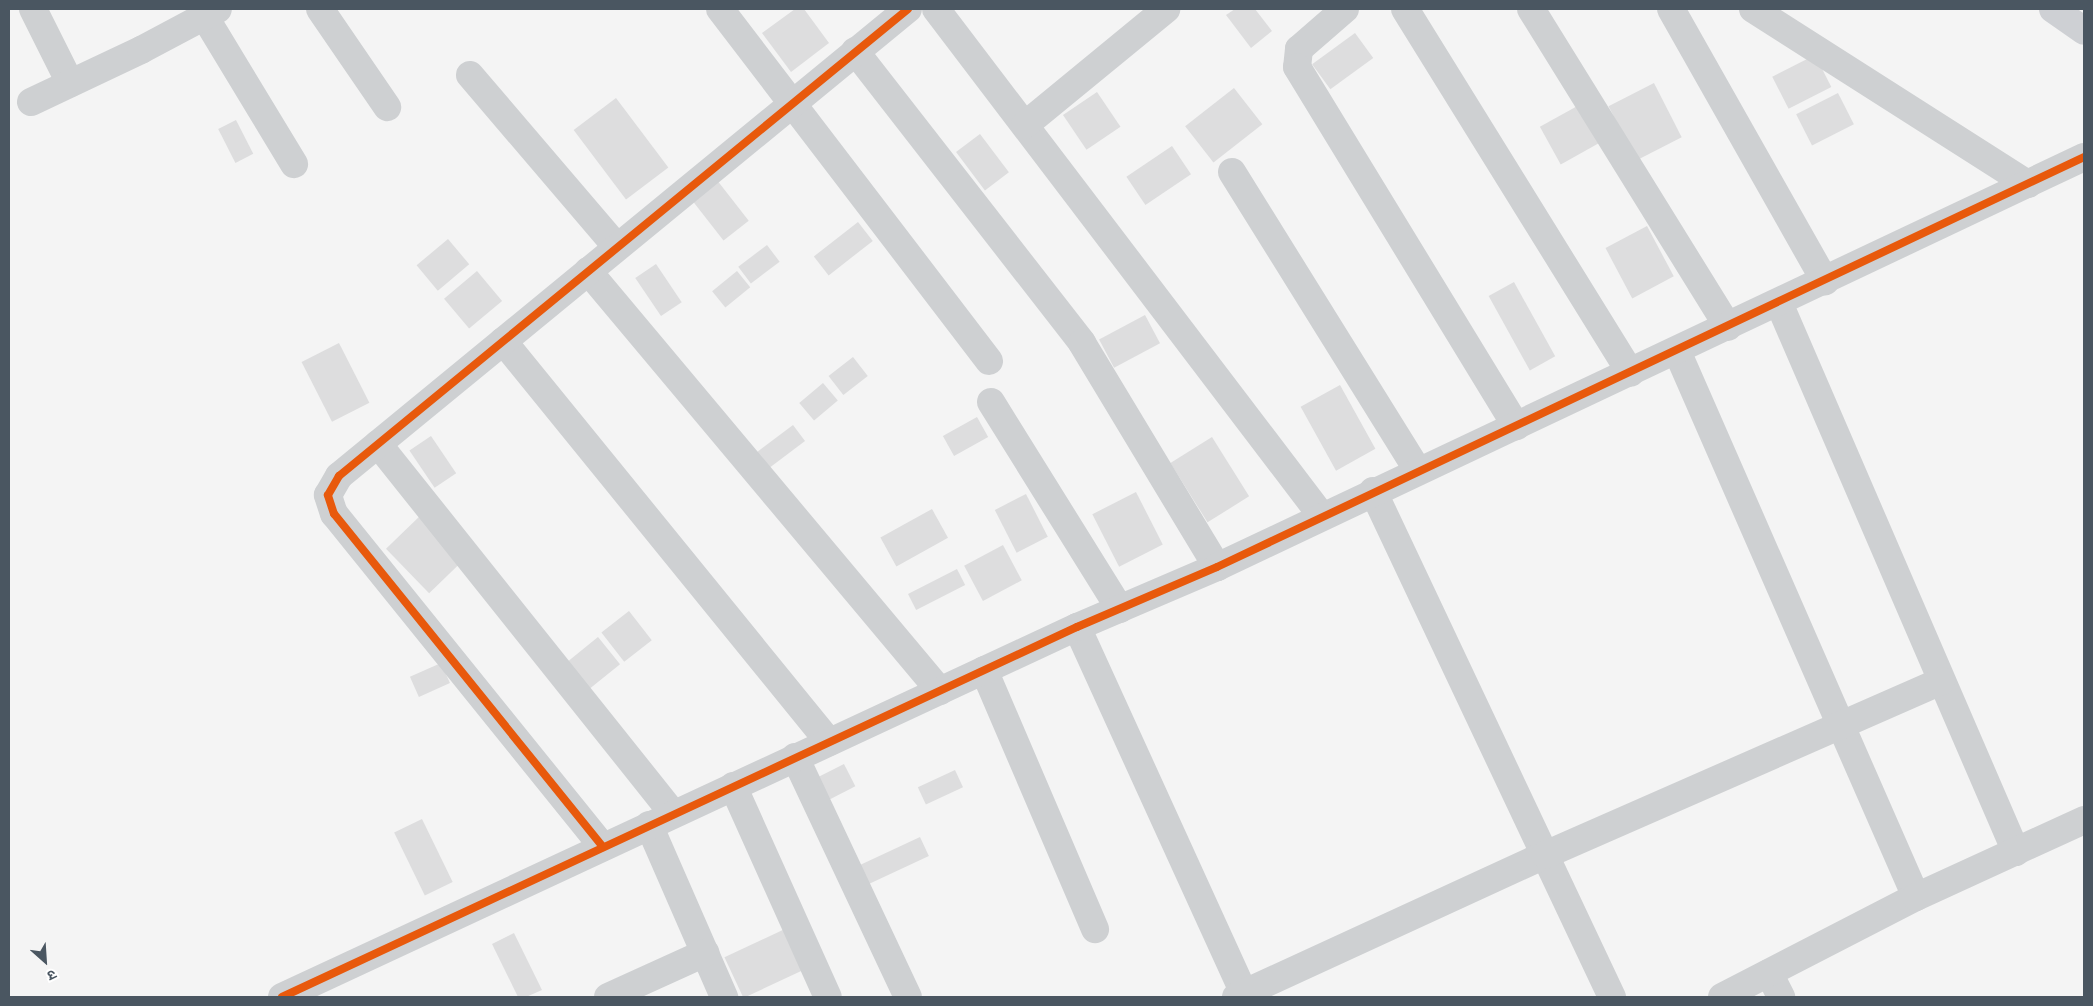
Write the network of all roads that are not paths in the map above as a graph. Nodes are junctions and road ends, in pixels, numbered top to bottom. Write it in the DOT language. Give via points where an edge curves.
graph roads {
  1 [pos="33,9"];
  2 [pos="320,9"];
  3 [pos="720,9"];
  4 [pos="936,9"];
  5 [pos="1166,9"];
  6 [pos="1345,9"];
  7 [pos="1405,9"];
  8 [pos="1532,9"];
  9 [pos="1671,9"];
  10 [pos="1753,9"];
  11 [pos="2053,9"];
  12 [pos="899,11"];
  13 [pos="197,15"];
  14 [pos="2084,31"];
  15 [pos="855,51"];
  16 [pos="470,75"];
  17 [pos="70,83"];
  18 [pos="31,102"];
  19 [pos="792,103"];
  20 [pos="387,107"];
  21 [pos="1025,125"];
  22 [pos="2084,157"];
  23 [pos="294,164"];
  24 [pos="1232,172"];
  25 [pos="2028,184"];
  26 [pos="617,247"];
  27 [pos="588,271"];
  28 [pos="1825,281"];
  29 [pos="1779,303"];
  30 [pos="1728,327"];
  31 [pos="503,341"];
  32 [pos="1677,352"];
  33 [pos="989,361"];
  34 [pos="1632,373"];
  35 [pos="991,402"];
  36 [pos="1516,426"];
  37 [pos="378,444"];
  38 [pos="1418,471"];
  39 [pos="1373,491"];
  40 [pos="1321,515"];
  41 [pos="1217,567"];
  42 [pos="1120,609"];
  43 [pos="1077,628"];
  44 [pos="984,670"];
  45 [pos="1942,681"];
  46 [pos="940,691"];
  47 [pos="1841,726"];
  48 [pos="829,742"];
  49 [pos="795,757"];
  50 [pos="733,786"];
  51 [pos="661,819"];
  52 [pos="2084,820"];
  53 [pos="603,847"];
  54 [pos="2016,852"];
  55 [pos="1545,856"];
  56 [pos="1916,897"];
  57 [pos="1095,929"];
  58 [pos="705,953"];
  59 [pos="1769,973"];
  60 [pos="1240,995"];
  61 [pos="282,997"];
  62 [pos="608,997"];
  63 [pos="724,997"];
  64 [pos="828,997"];
  65 [pos="908,997"];
  66 [pos="1612,997"];
  67 [pos="1722,997"];
  68 [pos="1781,997"];
  1 -- 17 [label="street"];
  2 -- 20 [label="street"];
  3 -- 19 [label="street"];
  4 -- 21 [label="street"];
  5 -- 21 [label="street"];
  6 -- 36 [label="street" via="1299,50 1297,67"];
  7 -- 34 [label="street"];
  8 -- 30 [label="street"];
  9 -- 28 [label="street"];
  10 -- 25 [label="street"];
  11 -- 14 [label="main road"];
  12 -- 15 [label="street"];
  13 -- 17 [label="street"];
  13 -- 23 [label="street"];
  15 -- 19 [label="street"];
  15 -- 41 [label="street" via="1082,343"];
  16 -- 26 [label="street"];
  17 -- 18 [label="street"];
  19 -- 26 [label="street"];
  19 -- 33 [label="street"];
  21 -- 40 [label="street"];
  22 -- 25 [label="street"];
  24 -- 38 [label="street"];
  25 -- 28 [label="street"];
  26 -- 27 [label="street"];
  27 -- 31 [label="street"];
  27 -- 46 [label="street"];
  28 -- 29 [label="street"];
  29 -- 30 [label="street"];
  29 -- 45 [label="street"];
  30 -- 32 [label="street"];
  31 -- 37 [label="street"];
  31 -- 48 [label="street"];
  32 -- 34 [label="street"];
  32 -- 47 [label="street"];
  34 -- 36 [label="street"];
  35 -- 42 [label="street"];
  36 -- 38 [label="street"];
  37 -- 51 [label="street"];
  37 -- 53 [label="street" via="339,476 328,495 334,514"];
  38 -- 39 [label="street"];
  39 -- 40 [label="street"];
  39 -- 55 [label="street"];
  40 -- 41 [label="street"];
  41 -- 42 [label="street"];
  42 -- 43 [label="street"];
  43 -- 44 [label="street"];
  43 -- 60 [label="street"];
  44 -- 46 [label="street"];
  44 -- 57 [label="street"];
  45 -- 47 [label="street"];
  45 -- 54 [label="street"];
  46 -- 48 [label="street"];
  47 -- 55 [label="street"];
  47 -- 56 [label="street"];
  48 -- 49 [label="street"];
  49 -- 50 [label="street"];
  49 -- 65 [label="street"];
  50 -- 51 [label="street"];
  50 -- 64 [label="street"];
  51 -- 53 [label="street"];
  51 -- 58 [label="street"];
  52 -- 54 [label="street"];
  53 -- 61 [label="street"];
  54 -- 56 [label="street"];
  55 -- 60 [label="street"];
  55 -- 66 [label="street"];
  56 -- 59 [label="street"];
  58 -- 62 [label="street"];
  58 -- 63 [label="street"];
  59 -- 67 [label="street"];
  59 -- 68 [label="street"];
}
